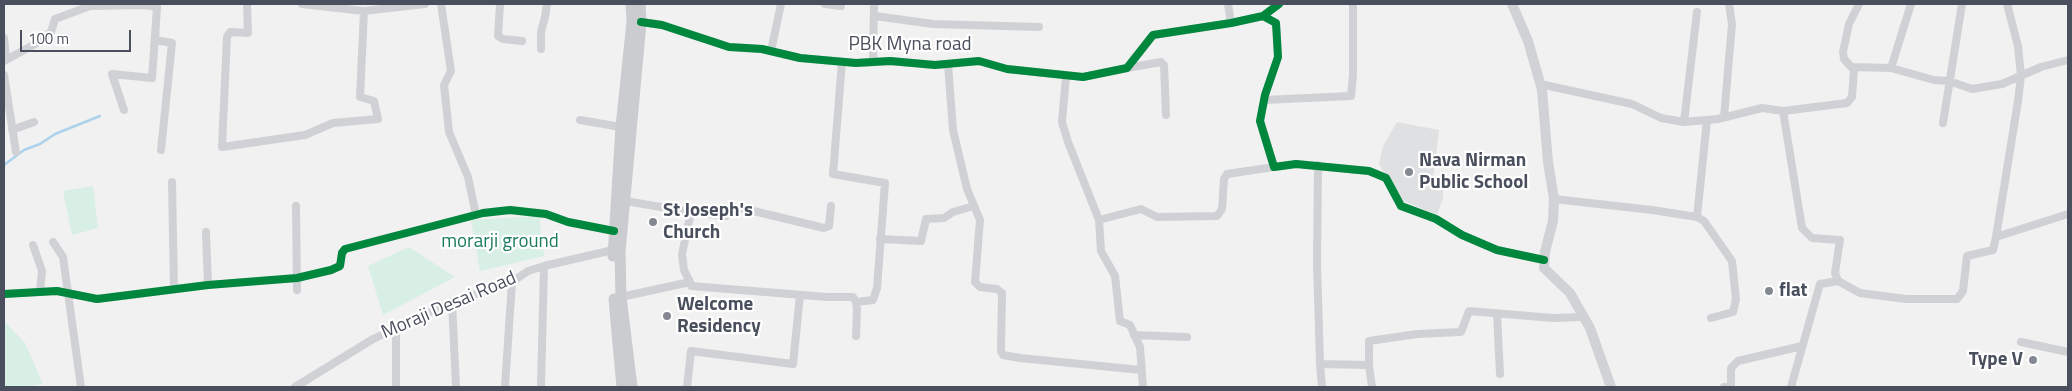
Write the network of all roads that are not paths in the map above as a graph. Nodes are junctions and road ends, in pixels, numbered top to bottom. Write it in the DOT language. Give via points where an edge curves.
graph roads {
  1 [pos="247,4"];
  2 [pos="302,4"];
  3 [pos="425,4"];
  4 [pos="441,4"];
  5 [pos="500,4"];
  6 [pos="547,4"];
  7 [pos="631,4"];
  8 [pos="640,4"];
  9 [pos="781,4"];
  10 [pos="825,4"];
  11 [pos="874,4"];
  12 [pos="1228,4"];
  13 [pos="1277,4"];
  14 [pos="1353,4"];
  15 [pos="1512,4"];
  16 [pos="1730,4"];
  17 [pos="1859,4"];
  18 [pos="1911,4"];
  19 [pos="1962,4"];
  20 [pos="2006,4"];
  21 [pos="101,5"];
  22 [pos="157,5"];
  23 [pos="841,6"];
  24 [pos="364,11"];
  25 [pos="1698,12"];
  26 [pos="875,16"];
  27 [pos="1263,16"];
  28 [pos="641,22"];
  29 [pos="1231,23"];
  30 [pos="1039,27"];
  31 [pos="4,38"];
  32 [pos="522,41"];
  33 [pos="542,48"];
  34 [pos="772,51"];
  35 [pos="5,60"];
  36 [pos="2068,60"];
  37 [pos="842,62"];
  38 [pos="873,62"];
  39 [pos="948,64"];
  40 [pos="1852,67"];
  41 [pos="1127,68"];
  42 [pos="1891,68"];
  43 [pos="4,76"];
  44 [pos="1066,76"];
  45 [pos="2021,76"];
  46 [pos="1948,80"];
  47 [pos="1540,84"];
  48 [pos="1264,100"];
  49 [pos="124,110"];
  50 [pos="1783,112"];
  51 [pos="1166,115"];
  52 [pos="1724,117"];
  53 [pos="580,120"];
  54 [pos="1707,120"];
  55 [pos="34,122"];
  56 [pos="1684,122"];
  57 [pos="1943,123"];
  58 [pos="622,127"];
  59 [pos="12,130"];
  60 [pos="161,150"];
  61 [pos="16,152"];
  62 [pos="1318,165"];
  63 [pos="1274,167"];
  64 [pos="172,182"];
  65 [pos="1554,198"];
  66 [pos="626,201"];
  67 [pos="296,206"];
  68 [pos="831,206"];
  69 [pos="974,206"];
  70 [pos="691,212"];
  71 [pos="2068,214"];
  72 [pos="476,215"];
  73 [pos="1697,217"];
  74 [pos="1099,220"];
  75 [pos="614,230"];
  76 [pos="206,232"];
  77 [pos="1996,237"];
  78 [pos="880,239"];
  79 [pos="53,242"];
  80 [pos="33,245"];
  81 [pos="613,250"];
  82 [pos="1544,260"];
  83 [pos="544,266"];
  84 [pos="297,278"];
  85 [pos="512,282"];
  86 [pos="690,282"];
  87 [pos="1838,282"];
  88 [pos="208,285"];
  89 [pos="174,289"];
  90 [pos="297,290"];
  91 [pos="40,292"];
  92 [pos="68,293"];
  93 [pos="4,294"];
  94 [pos="800,295"];
  95 [pos="621,297"];
  96 [pos="452,302"];
  97 [pos="856,302"];
  98 [pos="1497,314"];
  99 [pos="1583,317"];
  100 [pos="1712,318"];
  101 [pos="396,328"];
  102 [pos="856,336"];
  103 [pos="1134,336"];
  104 [pos="1187,337"];
  105 [pos="2021,342"];
  106 [pos="1802,346"];
  107 [pos="2068,352"];
  108 [pos="1320,364"];
  109 [pos="1369,365"];
  110 [pos="624,366"];
  111 [pos="1142,370"];
  112 [pos="1500,374"];
  113 [pos="81,387"];
  114 [pos="295,387"];
  115 [pos="396,387"];
  116 [pos="456,387"];
  117 [pos="505,387"];
  118 [pos="541,387"];
  119 [pos="622,387"];
  120 [pos="632,387"];
  121 [pos="687,387"];
  122 [pos="1143,387"];
  123 [pos="1322,387"];
  124 [pos="1372,387"];
  125 [pos="1611,387"];
  126 [pos="1724,387"];
  127 [pos="1791,387"];
  1 -- 24 [label="street" via="248,33 230,32 227,37 222,147 306,135 334,123 378,119 374,101 360,97"];
  2 -- 24 [label="street"];
  3 -- 24 [label="street"];
  4 -- 72 [label="street" via="450,72 444,85 450,132 468,178"];
  5 -- 32 [label="street" via="498,36 503,40"];
  6 -- 33 [label="street" via="541,32"];
  7 -- 58 [label="main road"];
  8 -- 28 [label="main road"];
  9 -- 34 [label="street"];
  10 -- 23 [label="street"];
  11 -- 26 [label="street"];
  12 -- 29 [label="street"];
  13 -- 27 [label="street"];
  14 -- 48 [label="street" via="1354,76 1351,96"];
  15 -- 47 [label="street" via="1528,41"];
  16 -- 52 [label="street" via="1732,24"];
  17 -- 40 [label="street" via="1849,24 1843,52 1844,59"];
  18 -- 42 [label="street"];
  19 -- 46 [label="street"];
  20 -- 45 [label="street" via="2018,46"];
  21 -- 22 [label="street"];
  21 -- 35 [label="street" via="54,19 51,32"];
  22 -- 49 [label="street" via="152,78 112,74"];
  22 -- 60 [label="street" via="155,40 172,43"];
  25 -- 56 [label="street"];
  26 -- 30 [label="street" via="933,24"];
  26 -- 38 [label="street"];
  27 -- 29 [label="street"];
  27 -- 48 [label="street" via="1276,23 1278,57"];
  28 -- 34 [label="street, PBK Myna road" via="662,25 729,47"];
  28 -- 66 [label="main road"];
  29 -- 41 [label="street" via="1153,35"];
  31 -- 35 [label="street"];
  34 -- 37 [label="street, PBK Myna road" via="800,58"];
  36 -- 45 [label="street"];
  37 -- 38 [label="street, PBK Myna road"];
  37 -- 78 [label="street" via="833,174 885,183"];
  38 -- 39 [label="street, PBK Myna road"];
  39 -- 44 [label="street, PBK Myna road" via="979,61 1007,69"];
  39 -- 69 [label="street" via="954,130"];
  40 -- 42 [label="street"];
  40 -- 50 [label="street" via="1855,76 1852,97 1847,103"];
  41 -- 44 [label="street, PBK Myna road" via="1083,77"];
  41 -- 51 [label="street, PBK Myna road" via="1161,62 1164,65"];
  42 -- 46 [label="street" via="1934,80"];
  43 -- 59 [label="street"];
  44 -- 74 [label="street" via="1062,122"];
  45 -- 46 [label="street" via="2002,84 1972,89"];
  45 -- 77 [label="street"];
  46 -- 57 [label="street"];
  47 -- 56 [label="street" via="1632,104 1661,118"];
  47 -- 65 [label="street"];
  48 -- 63 [label="street" via="1260,121"];
  50 -- 52 [label="street" via="1762,108"];
  50 -- 87 [label="street" via="1802,228 1812,238 1840,240 1835,274"];
  52 -- 54 [label="street"];
  53 -- 58 [label="street"];
  54 -- 56 [label="street"];
  54 -- 73 [label="street"];
  55 -- 59 [label="street"];
  58 -- 75 [label="main road"];
  59 -- 61 [label="street"];
  62 -- 63 [label="street"];
  62 -- 82 [label="street" via="1369,171 1386,178 1401,206 1436,219 1497,250"];
  62 -- 108 [label="street" via="1316,264"];
  63 -- 74 [label="street" via="1227,174 1218,216 1157,217 1141,209"];
  64 -- 89 [label="street"];
  65 -- 73 [label="street"];
  65 -- 82 [label="street" via="1553,221"];
  66 -- 70 [label="street"];
  66 -- 95 [label="main road" via="620,252"];
  67 -- 84 [label="street"];
  68 -- 70 [label="street" via="829,226 824,228 741,208 733,208 726,216"];
  69 -- 78 [label="street" via="944,218 926,219 921,241"];
  69 -- 111 [label="street" via="980,220 975,282 980,287 997,289 1002,293 1003,354"];
  70 -- 86 [label="street" via="682,254"];
  71 -- 77 [label="street"];
  72 -- 75 [label="street" via="525,211"];
  72 -- 84 [label="street" via="345,249 340,266"];
  73 -- 100 [label="street" via="1704,221 1732,261 1736,299 1733,312"];
  74 -- 103 [label="street" via="1101,251 1115,276 1120,321 1130,325"];
  75 -- 81 [label="main road"];
  76 -- 88 [label="street"];
  77 -- 87 [label="street" via="1993,250 1967,256 1963,291 1957,299 1906,299 1860,293"];
  78 -- 97 [label="street" via="877,288 873,300"];
  79 -- 92 [label="street" via="63,257"];
  80 -- 91 [label="street" via="42,272"];
  81 -- 83 [label="street, Moraji Desai Road"];
  81 -- 110 [label="main road"];
  82 -- 99 [label="street" via="1544,268 1570,293"];
  83 -- 85 [label="street, Moraji Desai Road"];
  83 -- 118 [label="street"];
  84 -- 88 [label="street"];
  84 -- 90 [label="street"];
  85 -- 96 [label="street, Moraji Desai Road"];
  85 -- 117 [label="street"];
  86 -- 94 [label="street" via="691,286"];
  86 -- 95 [label="street"];
  87 -- 106 [label="street" via="1820,284"];
  88 -- 89 [label="street"];
  89 -- 92 [label="street" via="97,299"];
  91 -- 92 [label="street"];
  91 -- 93 [label="street"];
  92 -- 113 [label="street"];
  94 -- 97 [label="street" via="853,298"];
  94 -- 121 [label="street" via="793,364 690,351"];
  95 -- 110 [label="main road"];
  96 -- 101 [label="street, Moraji Desai Road"];
  96 -- 116 [label="street"];
  97 -- 102 [label="street"];
  98 -- 99 [label="street"];
  98 -- 109 [label="street" via="1469,311 1461,332 1369,341"];
  98 -- 112 [label="street"];
  99 -- 125 [label="street" via="1598,346"];
  101 -- 114 [label="street, Moraji Desai Road"];
  101 -- 115 [label="street"];
  103 -- 104 [label="street"];
  103 -- 111 [label="street" via="1140,347"];
  105 -- 107 [label="street"];
  106 -- 126 [label="street" via="1738,361 1731,368 1731,387"];
  106 -- 127 [label="street"];
  108 -- 109 [label="street"];
  108 -- 123 [label="street"];
  109 -- 124 [label="street"];
  110 -- 119 [label="main road"];
  110 -- 120 [label="main road"];
  111 -- 122 [label="street"];
}
